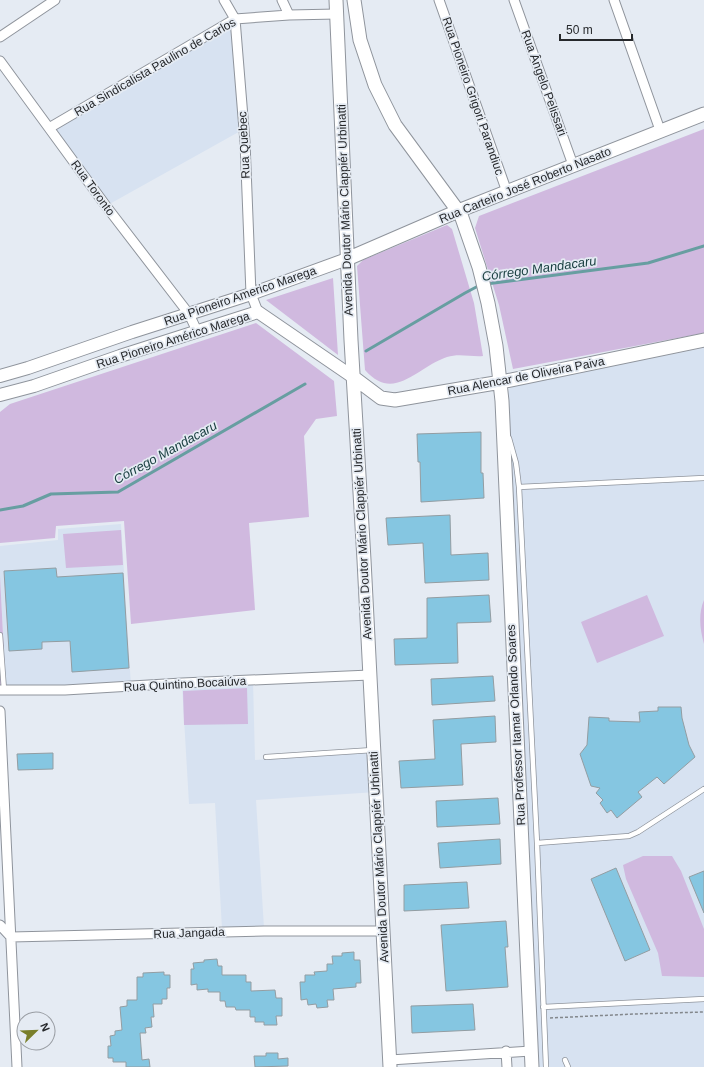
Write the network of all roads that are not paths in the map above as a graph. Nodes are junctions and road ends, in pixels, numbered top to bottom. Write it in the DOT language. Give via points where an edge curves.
graph roads {
  1 [pos="55,0"];
  2 [pos="224,0"];
  3 [pos="282,0"];
  4 [pos="336,0"];
  5 [pos="354,0"];
  6 [pos="439,0"];
  7 [pos="514,0"];
  8 [pos="614,0"];
  9 [pos="337,14"];
  10 [pos="289,15"];
  11 [pos="235,19"];
  12 [pos="0,36"];
  13 [pos="0,61"];
  14 [pos="704,114"];
  15 [pos="49,128"];
  16 [pos="660,130"];
  17 [pos="573,165"];
  18 [pos="507,192"];
  19 [pos="458,211"];
  20 [pos="347,259"];
  21 [pos="251,294"];
  22 [pos="258,312"];
  23 [pos="189,314"];
  24 [pos="197,331"];
  25 [pos="132,332"];
  26 [pos="704,340"];
  27 [pos="0,376"];
  28 [pos="354,377"];
  29 [pos="501,382"];
  30 [pos="0,395"];
  31 [pos="502,401"];
  32 [pos="704,478"];
  33 [pos="519,487"];
  34 [pos="0,636"];
  35 [pos="0,645"];
  36 [pos="370,675"];
  37 [pos="2,690"];
  38 [pos="0,711"];
  39 [pos="374,750"];
  40 [pos="266,757"];
  41 [pos="704,789"];
  42 [pos="537,843"];
  43 [pos="0,925"];
  44 [pos="382,931"];
  45 [pos="11,937"];
  46 [pos="704,999"];
  47 [pos="543,1007"];
  48 [pos="506,1051"];
  49 [pos="531,1051"];
  50 [pos="565,1060"];
  51 [pos="390,1063"];
  52 [pos="17,1067"];
  53 [pos="507,1067"];
  54 [pos="532,1067"];
  55 [pos="546,1067"];
  56 [pos="568,1067"];
  1 -- 12 [label="street"];
  2 -- 11 [label="street, Rua Quebec"];
  3 -- 10 [label="street"];
  4 -- 9 [label="main road, Avenida Doutor Mário Clappiér Urbinatti"];
  5 -- 19 [label="main road" via="360,40 375,85 395,125"];
  6 -- 18 [label="street, Rua Pioneiro Grigori Parandiuc"];
  7 -- 17 [label="street, Rua Ângelo Pelissari"];
  8 -- 16 [label="street"];
  9 -- 10 [label="street, Rua Sindicalista Paulino de Carlos"];
  9 -- 20 [label="main road, Avenida Doutor Mário Clappiér Urbinatti"];
  10 -- 11 [label="street, Rua Sindicalista Paulino de Carlos"];
  11 -- 15 [label="street, Rua Sindicalista Paulino de Carlos"];
  11 -- 21 [label="street, Rua Quebec" via="245,142"];
  13 -- 15 [label="street, Rua Toronto"];
  14 -- 16 [label="main road, Rua Carteiro José Roberto Nasato"];
  15 -- 23 [label="street, Rua Toronto"];
  16 -- 17 [label="main road, Rua Carteiro José Roberto Nasato"];
  17 -- 18 [label="main road, Rua Carteiro José Roberto Nasato"];
  18 -- 19 [label="main road, Rua Carteiro José Roberto Nasato"];
  19 -- 20 [label="main road, Rua Carteiro José Roberto Nasato"];
  19 -- 29 [label="main road" via="479,267 488,303"];
  20 -- 21 [label="street, Rua Pioneiro Americo Marega"];
  20 -- 28 [label="main road, Avenida Doutor Mário Clappiér Urbinatti"];
  21 -- 22 [label="street, Rua Quebec"];
  21 -- 23 [label="street, Rua Pioneiro Americo Marega"];
  22 -- 24 [label="street, Rua Pioneiro Américo Marega"];
  22 -- 28 [label="street, Rua Pioneiro Américo Marega"];
  23 -- 24 [label="street, Rua Toronto"];
  23 -- 25 [label="street, Rua Pioneiro Americo Marega"];
  24 -- 30 [label="street, Rua Pioneiro Américo Marega"];
  25 -- 27 [label="street, Rua Pioneiro Américo Marega"];
  26 -- 29 [label="main road, Rua Alencar de Oliveira Paiva"];
  28 -- 29 [label="main road, Rua Alencar de Oliveira Paiva" via="381,398 395,400"];
  28 -- 36 [label="main road, Avenida Doutor Mário Clappiér Urbinatti"];
  29 -- 31 [label="main road, Rua Professor Itamar Orlando Soares"];
  31 -- 33 [label="lane"];
  31 -- 49 [label="main road, Rua Professor Itamar Orlando Soares"];
  32 -- 33 [label="lane"];
  33 -- 42 [label="lane"];
  34 -- 35 [label="lane"];
  35 -- 37 [label="lane"];
  36 -- 37 [label="street, Rua Quintino Bocaiúva" via="65,690"];
  36 -- 39 [label="main road, Avenida Doutor Mário Clappiér Urbinatti"];
  38 -- 45 [label="street"];
  39 -- 40 [label="lane"];
  39 -- 44 [label="main road, Avenida Doutor Mário Clappiér Urbinatti"];
  41 -- 42 [label="lane" via="629,836"];
  42 -- 47 [label="lane"];
  43 -- 45 [label="street"];
  44 -- 45 [label="street, Rua Jangada"];
  44 -- 51 [label="main road, Avenida Doutor Mário Clappiér Urbinatti"];
  45 -- 52 [label="street"];
  46 -- 47 [label="lane"];
  47 -- 55 [label="lane"];
  48 -- 49 [label="street"];
  48 -- 51 [label="street"];
  48 -- 53 [label="street"];
  49 -- 54 [label="main road, Rua Professor Itamar Orlando Soares"];
  50 -- 56 [label="lane"];
}
